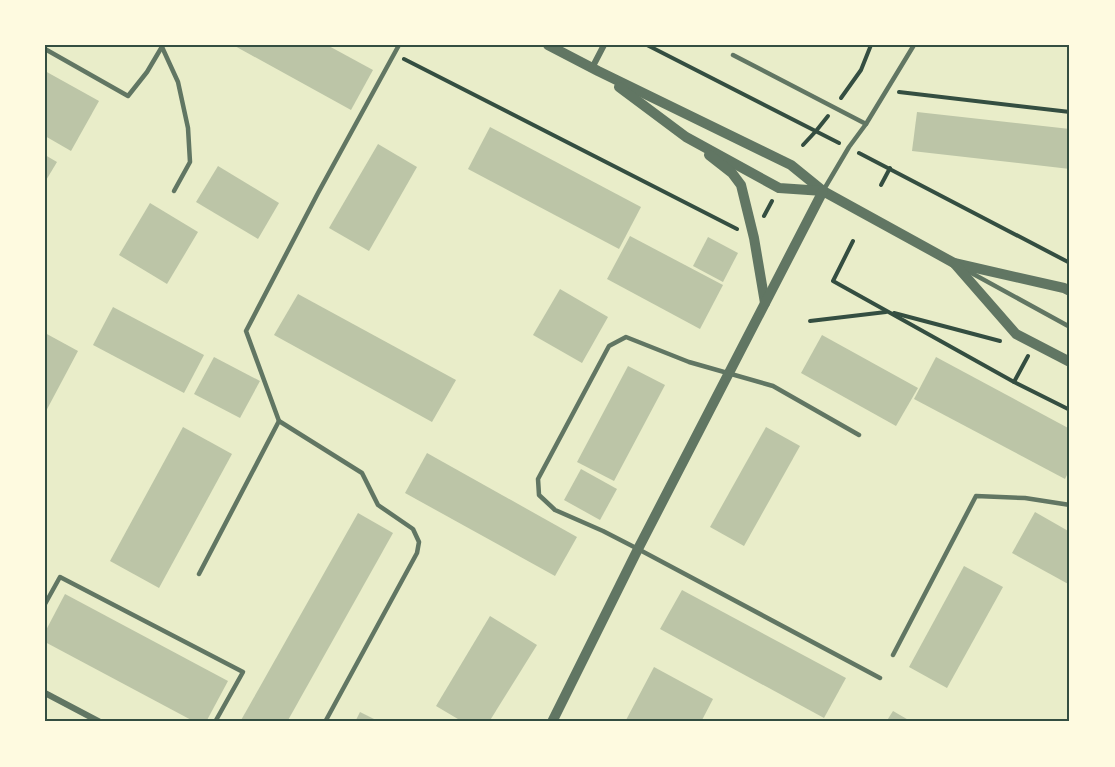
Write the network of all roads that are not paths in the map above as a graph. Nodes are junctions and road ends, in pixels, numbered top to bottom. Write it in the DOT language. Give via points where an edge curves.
graph roads {
  1 [pos="399,45"];
  2 [pos="548,45"];
  3 [pos="604,45"];
  4 [pos="914,45"];
  5 [pos="162,46"];
  6 [pos="45,49"];
  7 [pos="733,55"];
  8 [pos="595,70"];
  9 [pos="866,124"];
  10 [pos="686,137"];
  11 [pos="174,191"];
  12 [pos="823,192"];
  13 [pos="954,263"];
  14 [pos="1070,291"];
  15 [pos="765,304"];
  16 [pos="1070,327"];
  17 [pos="1070,362"];
  18 [pos="729,373"];
  19 [pos="279,421"];
  20 [pos="859,435"];
  21 [pos="1070,505"];
  22 [pos="638,549"];
  23 [pos="199,574"];
  24 [pos="45,604"];
  25 [pos="893,655"];
  26 [pos="880,678"];
  27 [pos="45,693"];
  28 [pos="99,722"];
  29 [pos="215,722"];
  30 [pos="325,722"];
  31 [pos="552,722"];
  1 -- 19 [label="lane" via="246,331"];
  2 -- 8 [label="street"];
  3 -- 8 [label="street"];
  4 -- 9 [label="lane"];
  5 -- 6 [label="lane" via="128,96"];
  5 -- 11 [label="lane" via="178,82 188,128 190,162"];
  7 -- 9 [label="lane"];
  8 -- 10 [label="street"];
  8 -- 12 [label="street" via="791,165"];
  9 -- 12 [label="lane"];
  10 -- 12 [label="street" via="779,188"];
  10 -- 15 [label="street" via="732,173 741,185"];
  12 -- 13 [label="street"];
  12 -- 15 [label="street"];
  13 -- 14 [label="street"];
  13 -- 16 [label="lane"];
  13 -- 17 [label="street" via="1016,334"];
  15 -- 18 [label="street"];
  18 -- 20 [label="lane" via="773,386"];
  18 -- 22 [label="street"];
  18 -- 22 [label="lane" via="626,337 609,346 538,479 539,495 555,510"];
  19 -- 23 [label="lane"];
  19 -- 30 [label="lane" via="362,473 378,505 413,529 419,542 417,553"];
  21 -- 25 [label="lane" via="976,496"];
  22 -- 26 [label="lane"];
  22 -- 31 [label="street"];
  24 -- 29 [label="lane" via="60,577 243,672"];
  27 -- 28 [label="street"];
}
